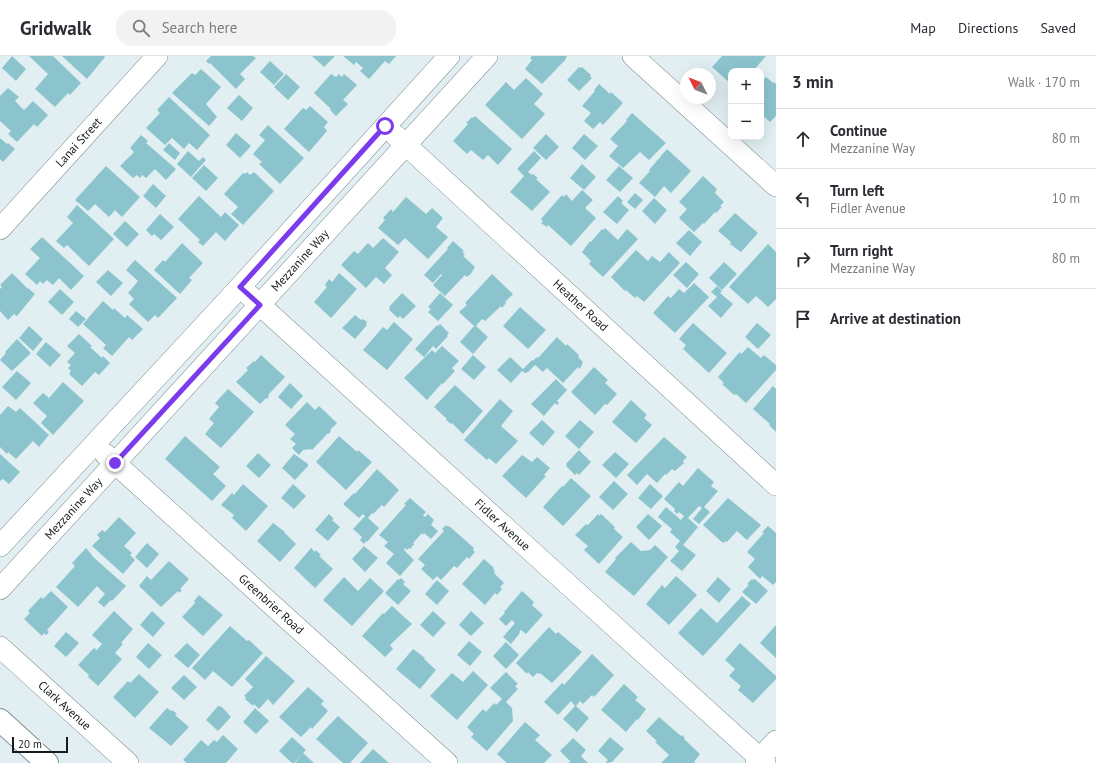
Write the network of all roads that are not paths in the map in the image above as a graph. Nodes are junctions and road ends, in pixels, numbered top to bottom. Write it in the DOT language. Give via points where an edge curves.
graph roads {
  1 [pos="157,56"];
  2 [pos="449,56"];
  3 [pos="487,56"];
  4 [pos="634,56"];
  5 [pos="385,126"];
  6 [pos="405,145"];
  7 [pos="776,186"];
  8 [pos="0,229"];
  9 [pos="240,287"];
  10 [pos="260,305"];
  11 [pos="95,444"];
  12 [pos="115,463"];
  13 [pos="776,485"];
  14 [pos="0,546"];
  15 [pos="0,589"];
  16 [pos="0,647"];
  17 [pos="0,720"];
  18 [pos="776,741"];
  19 [pos="760,762"];
  20 [pos="47,763"];
  21 [pos="128,763"];
  22 [pos="448,763"];
  1 -- 8 [label="street, Lanai Street"];
  2 -- 5 [label="street"];
  3 -- 6 [label="street, Mezzanine Way"];
  4 -- 7 [label="street"];
  5 -- 6 [label="street, Heather Road"];
  5 -- 9 [label="street"];
  6 -- 10 [label="street, Mezzanine Way"];
  6 -- 13 [label="street, Heather Road"];
  9 -- 10 [label="street, Fidler Avenue"];
  9 -- 11 [label="street"];
  10 -- 12 [label="street, Mezzanine Way"];
  10 -- 19 [label="street, Fidler Avenue"];
  11 -- 12 [label="street, Greenbrier Road"];
  11 -- 14 [label="street"];
  12 -- 15 [label="street, Mezzanine Way"];
  12 -- 22 [label="street, Greenbrier Road"];
  16 -- 21 [label="street, Clark Avenue"];
  17 -- 20 [label="main road"];
  18 -- 19 [label="street"];
}
